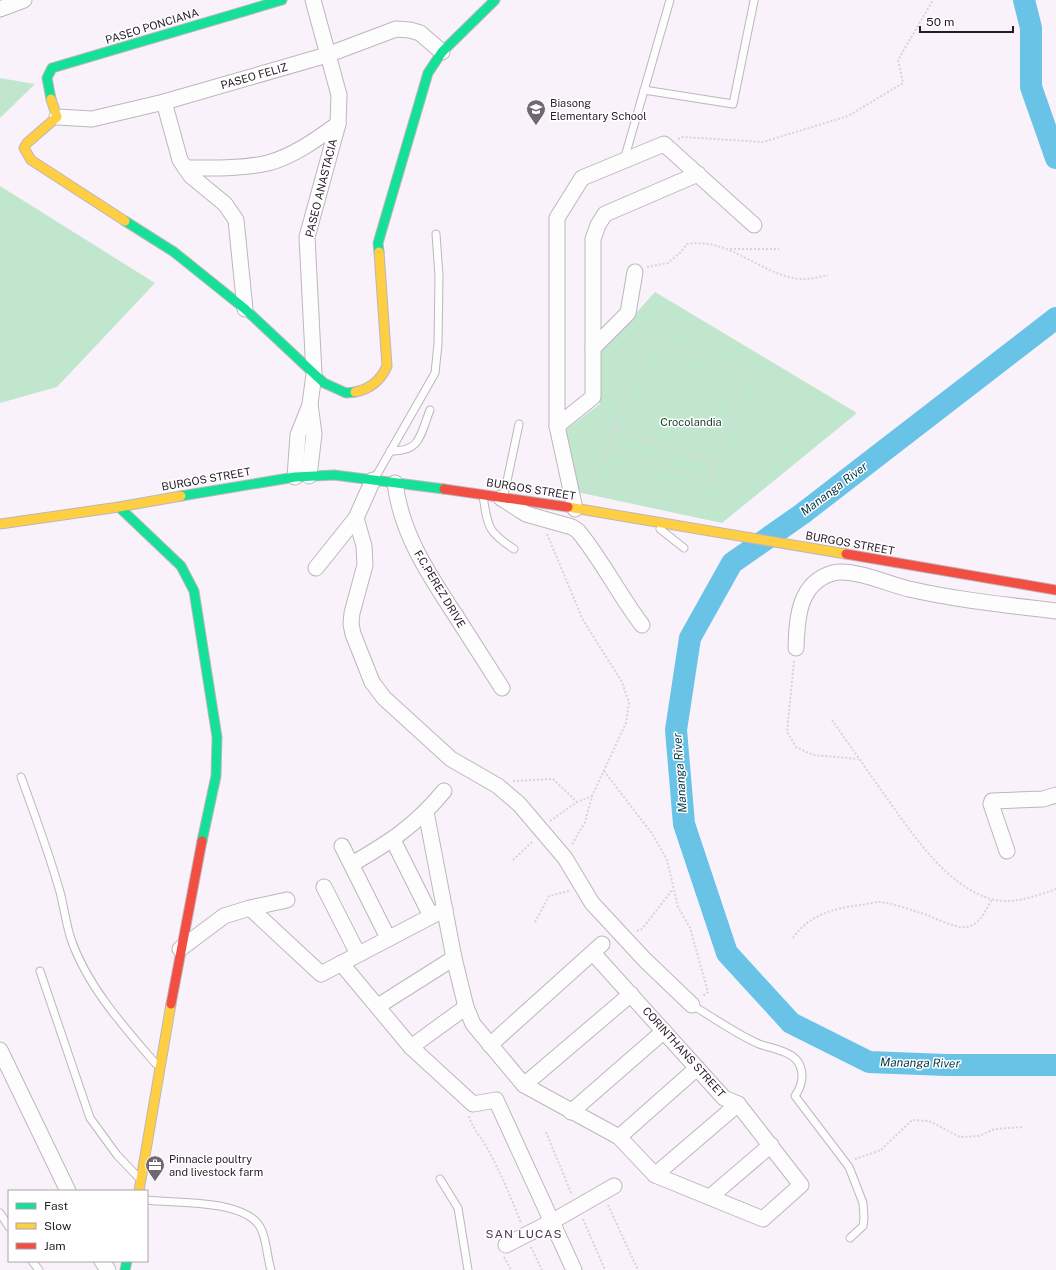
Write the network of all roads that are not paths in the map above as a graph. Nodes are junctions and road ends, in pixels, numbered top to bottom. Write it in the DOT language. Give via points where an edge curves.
graph roads {
  1 [pos="24,0"];
  2 [pos="282,0"];
  3 [pos="313,0"];
  4 [pos="670,0"];
  5 [pos="754,1"];
  6 [pos="486,3"];
  7 [pos="0,9"];
  8 [pos="442,52"];
  9 [pos="327,55"];
  10 [pos="644,90"];
  11 [pos="164,102"];
  12 [pos="57,117"];
  13 [pos="338,124"];
  14 [pos="624,160"];
  15 [pos="185,168"];
  16 [pos="698,174"];
  17 [pos="754,225"];
  18 [pos="436,234"];
  19 [pos="635,272"];
  20 [pos="245,309"];
  21 [pos="593,348"];
  22 [pos="314,374"];
  23 [pos="430,410"];
  24 [pos="519,424"];
  25 [pos="557,426"];
  26 [pos="390,451"];
  27 [pos="302,476"];
  28 [pos="373,480"];
  29 [pos="395,483"];
  30 [pos="482,494"];
  31 [pos="501,497"];
  32 [pos="119,506"];
  33 [pos="575,509"];
  34 [pos="356,518"];
  35 [pos="649,520"];
  36 [pos="0,524"];
  37 [pos="684,548"];
  38 [pos="514,549"];
  39 [pos="316,568"];
  40 [pos="1056,590"];
  41 [pos="1056,611"];
  42 [pos="642,625"];
  43 [pos="796,648"];
  44 [pos="502,688"];
  45 [pos="21,777"];
  46 [pos="444,791"];
  47 [pos="1056,795"];
  48 [pos="426,812"];
  49 [pos="393,840"];
  50 [pos="342,846"];
  51 [pos="1007,851"];
  52 [pos="352,864"];
  53 [pos="324,887"];
  54 [pos="287,900"];
  55 [pos="250,908"];
  56 [pos="445,908"];
  57 [pos="431,916"];
  58 [pos="388,938"];
  59 [pos="180,949"];
  60 [pos="358,954"];
  61 [pos="454,958"];
  62 [pos="341,963"];
  63 [pos="40,971"];
  64 [pos="630,994"];
  65 [pos="378,1006"];
  66 [pos="692,1006"];
  67 [pos="466,1007"];
  68 [pos="664,1031"];
  69 [pos="490,1045"];
  70 [pos="411,1047"];
  71 [pos="0,1050"];
  72 [pos="160,1068"];
  73 [pos="697,1068"];
  74 [pos="5,1071"];
  75 [pos="524,1085"];
  76 [pos="738,1104"];
  77 [pos="571,1112"];
  78 [pos="619,1137"];
  79 [pos="771,1145"];
  80 [pos="655,1175"];
  81 [pos="440,1179"];
  82 [pos="141,1180"];
  83 [pos="608,1189"];
  84 [pos="67,1190"];
  85 [pos="139,1190"];
  86 [pos="710,1198"];
  87 [pos="148,1200"];
  88 [pos="0,1213"];
  89 [pos="553,1221"];
  90 [pos="8,1225"];
  91 [pos="850,1238"];
  92 [pos="506,1244"];
  93 [pos="33,1262"];
  94 [pos="39,1270"];
  95 [pos="271,1270"];
  96 [pos="468,1270"];
  97 [pos="574,1270"];
  1 -- 7 [label="street"];
  2 -- 12 [label="street, PASEO PONCIANA" via="52,68 46,79"];
  3 -- 9 [label="street, PASEO ANASTACIA"];
  4 -- 10 [label="lane"];
  5 -- 10 [label="lane" via="733,104"];
  6 -- 8 [label="street"];
  8 -- 9 [label="street, PASEO FELIZ" via="420,33 396,30"];
  8 -- 22 [label="street" via="428,74 378,243 387,366 376,383 357,392 346,393 337,390"];
  9 -- 11 [label="street, PASEO FELIZ"];
  9 -- 13 [label="street, PASEO ANASTACIA" via="339,95"];
  10 -- 14 [label="lane"];
  11 -- 12 [label="street, PASEO FELIZ" via="92,119"];
  11 -- 15 [label="street" via="180,160"];
  12 -- 20 [label="street" via="27,143 24,148 31,160 174,252"];
  13 -- 15 [label="street" via="309,145 269,162 226,169"];
  13 -- 22 [label="street, PASEO ANASTACIA" via="307,237"];
  14 -- 16 [label="street" via="664,144"];
  14 -- 25 [label="street" via="582,178 556,218"];
  15 -- 20 [label="street" via="225,204 236,220"];
  16 -- 17 [label="street"];
  16 -- 21 [label="street" via="605,214 598,225 593,239"];
  18 -- 26 [label="lane" via="439,276 435,373"];
  19 -- 21 [label="street" via="628,312"];
  20 -- 22 [label="street"];
  21 -- 25 [label="street" via="593,396"];
  22 -- 27 [label="street, PASEO ANASTACIA" via="310,404 298,435"];
  23 -- 26 [label="lane" via="416,443 404,452"];
  24 -- 31 [label="lane"];
  25 -- 33 [label="street"];
  26 -- 28 [label="lane"];
  27 -- 28 [label="street, BURGOS STREET" via="334,475"];
  27 -- 32 [label="street, BURGOS STREET"];
  28 -- 29 [label="street, BURGOS STREET"];
  28 -- 34 [label="street"];
  29 -- 30 [label="street, BURGOS STREET"];
  29 -- 44 [label="street, F.C.PEREZ DRIVE" via="405,528 429,574"];
  30 -- 31 [label="street, BURGOS STREET"];
  30 -- 38 [label="lane" via="488,526 492,533"];
  31 -- 33 [label="street, BURGOS STREET"];
  31 -- 42 [label="street" via="516,510 578,531 607,570 628,607"];
  32 -- 36 [label="street, BURGOS STREET"];
  32 -- 59 [label="street" via="181,566 194,591 217,737 216,776"];
  33 -- 35 [label="street, BURGOS STREET"];
  34 -- 39 [label="street"];
  34 -- 66 [label="street" via="364,546 365,565 351,624 366,672 372,682 384,698 451,759 498,786 519,804 565,858 592,904"];
  35 -- 37 [label="lane"];
  35 -- 40 [label="street, BURGOS STREET"];
  41 -- 43 [label="street" via="909,589 845,572 832,574 815,583 804,597 797,617"];
  45 -- 72 [label="lane" via="48,851 71,939 85,969 119,1019"];
  46 -- 48 [label="street"];
  47 -- 51 [label="street" via="1043,799 992,801"];
  48 -- 49 [label="street"];
  48 -- 56 [label="street"];
  49 -- 52 [label="street"];
  49 -- 57 [label="street"];
  50 -- 52 [label="street"];
  52 -- 58 [label="street"];
  53 -- 60 [label="street"];
  54 -- 55 [label="street"];
  55 -- 59 [label="street" via="224,916"];
  55 -- 62 [label="street" via="321,974"];
  56 -- 57 [label="street"];
  56 -- 61 [label="street"];
  57 -- 58 [label="street"];
  58 -- 60 [label="street"];
  59 -- 72 [label="street"];
  60 -- 62 [label="street"];
  61 -- 65 [label="street"];
  61 -- 67 [label="street"];
  62 -- 65 [label="street"];
  63 -- 82 [label="lane" via="90,1118 117,1155"];
  64 -- 68 [label="street, CORINTHANS STREET"];
  64 -- 69 [label="street, CORINTHANS STREET" via="598,949"];
  64 -- 75 [label="street"];
  65 -- 70 [label="street"];
  66 -- 91 [label="lane" via="748,1039 786,1053 798,1061 802,1085 796,1096 849,1167 863,1203 863,1226"];
  67 -- 69 [label="street" via="473,1024"];
  67 -- 70 [label="street"];
  68 -- 73 [label="street, CORINTHANS STREET"];
  68 -- 77 [label="street"];
  69 -- 75 [label="street"];
  70 -- 89 [label="street" via="475,1104 496,1100"];
  71 -- 74 [label="street"];
  72 -- 82 [label="street"];
  73 -- 76 [label="street, CORINTHANS STREET" via="724,1098"];
  73 -- 78 [label="street"];
  74 -- 84 [label="street"];
  75 -- 77 [label="street"];
  76 -- 79 [label="street, CORINTHANS STREET"];
  76 -- 80 [label="street"];
  77 -- 78 [label="street"];
  78 -- 80 [label="street"];
  79 -- 86 [label="street"];
  79 -- 86 [label="street, CORINTHANS STREET" via="801,1185 763,1219"];
  80 -- 86 [label="street"];
  81 -- 96 [label="lane" via="458,1208"];
  82 -- 85 [label="street"];
  83 -- 89 [label="street"];
  87 -- 95 [label="lane" via="192,1202 233,1208 252,1219 262,1229"];
  88 -- 90 [label="lane"];
  89 -- 92 [label="street"];
  89 -- 97 [label="street"];
  93 -- 94 [label="lane"];
}
